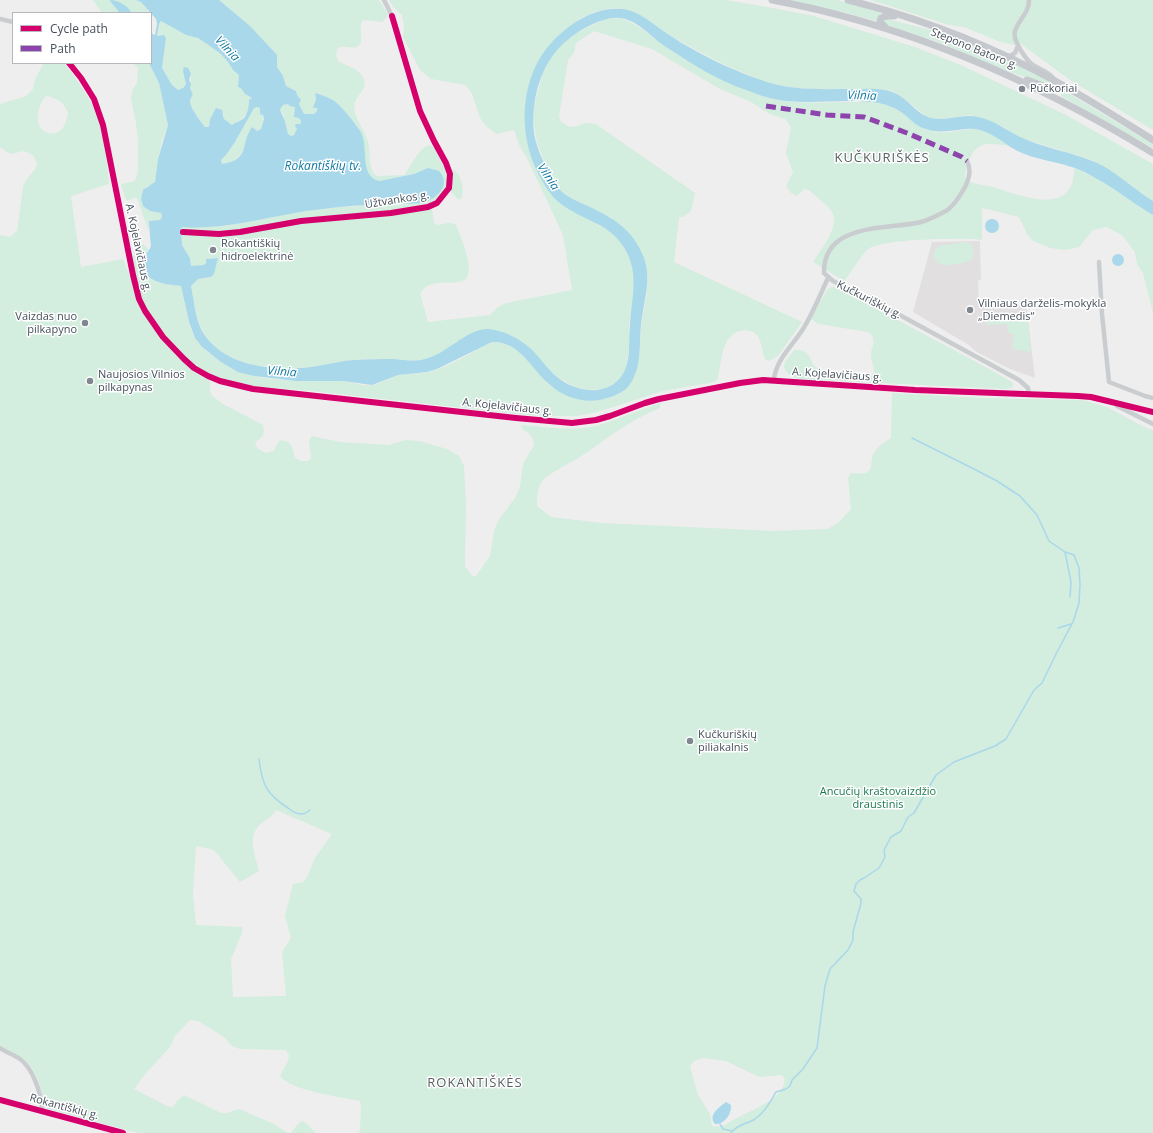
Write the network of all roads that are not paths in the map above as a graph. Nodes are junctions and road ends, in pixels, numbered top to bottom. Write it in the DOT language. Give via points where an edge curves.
graph roads {
  1 [pos="384,0"];
  2 [pos="772,0"];
  3 [pos="848,0"];
  4 [pos="1029,0"];
  5 [pos="902,16"];
  6 [pos="0,19"];
  7 [pos="12,22"];
  8 [pos="886,28"];
  9 [pos="1018,46"];
  10 [pos="1007,57"];
  11 [pos="70,64"];
  12 [pos="1019,79"];
  13 [pos="1055,81"];
  14 [pos="1153,140"];
  15 [pos="1153,153"];
  16 [pos="967,162"];
  17 [pos="183,232"];
  18 [pos="1099,262"];
  19 [pos="828,278"];
  20 [pos="774,380"];
  21 [pos="1029,395"];
  22 [pos="1153,398"];
  23 [pos="1110,402"];
  24 [pos="1153,412"];
  25 [pos="1153,424"];
  26 [pos="0,1048"];
  27 [pos="0,1100"];
  28 [pos="42,1111"];
  29 [pos="123,1133"];
  1 -- 17 [label="street, Užtvankos g." via="398,33 420,110 450,174 449,188 437,204 391,213 301,221 240,232"];
  2 -- 8 [label="main road, Stepono Batoro g."];
  3 -- 5 [label="main road, Stepono Batoro g."];
  4 -- 9 [label="street" via="1029,7 1015,30"];
  5 -- 8 [label="main road" via="883,16 880,22"];
  5 -- 10 [label="main road, Stepono Batoro g."];
  6 -- 7 [label="street"];
  8 -- 12 [label="main road, Stepono Batoro g." via="934,44"];
  9 -- 10 [label="street" via="1015,53"];
  9 -- 13 [label="street" via="1032,64 1051,75"];
  10 -- 13 [label="main road, Stepono Batoro g."];
  11 -- 20 [label="street, A. Kojelavičiaus g." via="94,99 103,125 139,299 163,337 194,368 208,376 253,389 572,423 596,420 659,399 755,380"];
  12 -- 13 [label="main road" via="1033,81 1054,90 1057,87"];
  12 -- 15 [label="main road, Stepono Batoro g." via="1087,114"];
  13 -- 14 [label="main road, Stepono Batoro g."];
  16 -- 19 [label="street, Kučkuriškių g." via="970,171 967,183 947,210 921,222 850,234 838,241 828,252 824,273"];
  18 -- 22 [label="street" via="1108,382"];
  19 -- 20 [label="street" via="802,329 777,367"];
  19 -- 21 [label="street, Kučkuriškių g." via="1012,376 1028,388"];
  20 -- 21 [label="street, A. Kojelavičiaus g."];
  21 -- 23 [label="street, A. Kojelavičiaus g." via="1091,397"];
  23 -- 24 [label="street, A. Kojelavičiaus g."];
  23 -- 25 [label="street, A. Kojelavičiaus g."];
  26 -- 28 [label="street" via="26,1065 36,1082"];
  27 -- 28 [label="street, Rokantiškių g."];
  28 -- 29 [label="street, Rokantiškių g."];
}
